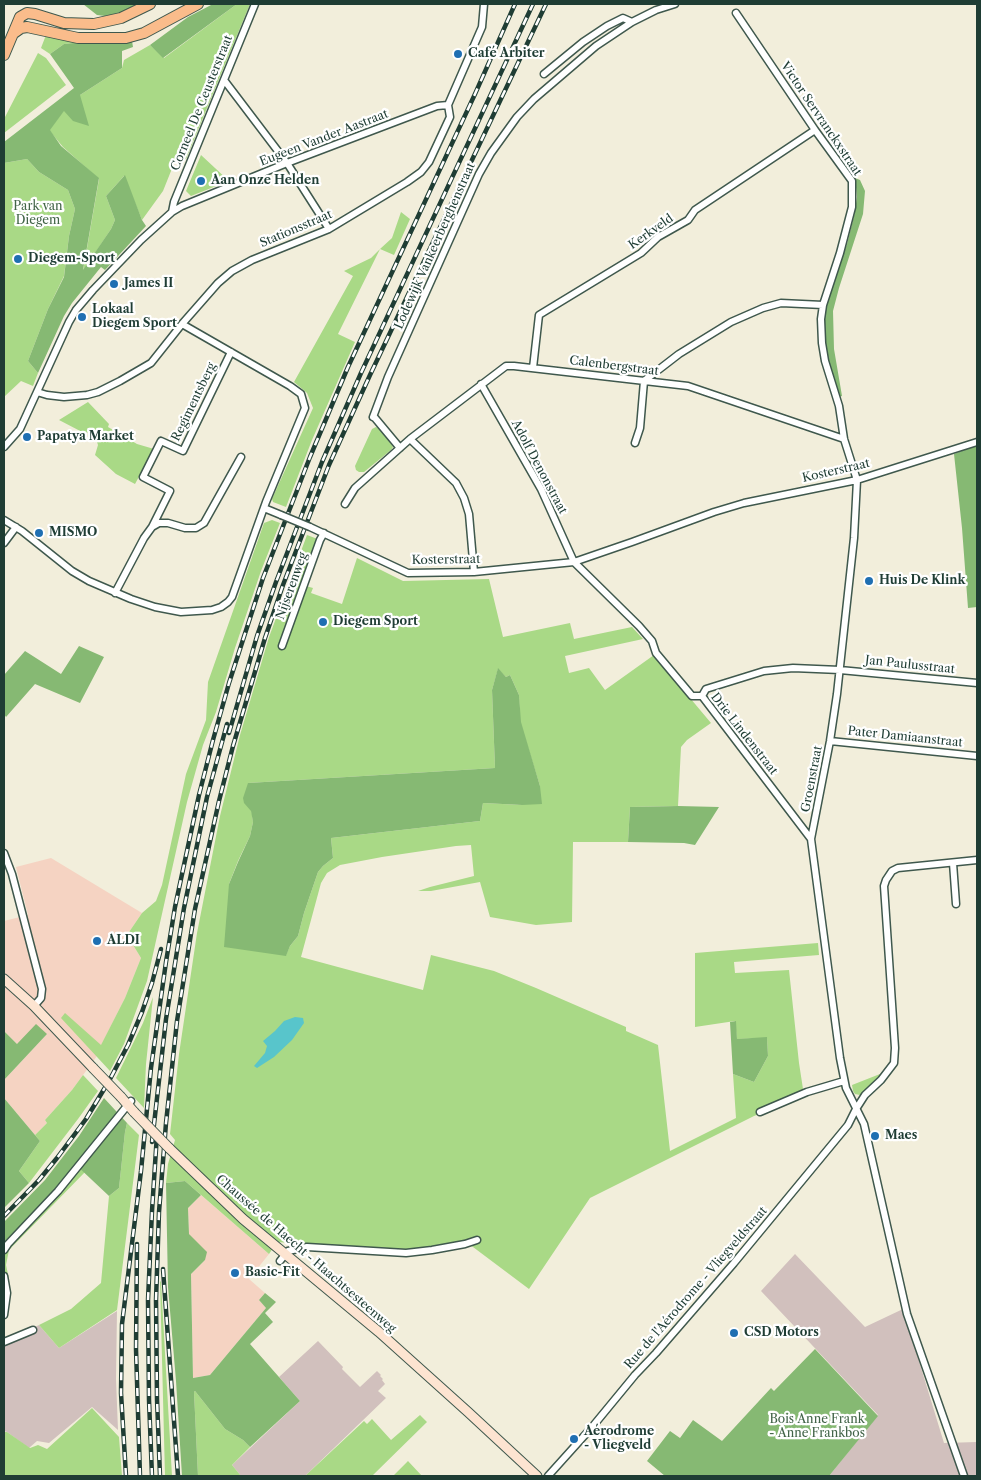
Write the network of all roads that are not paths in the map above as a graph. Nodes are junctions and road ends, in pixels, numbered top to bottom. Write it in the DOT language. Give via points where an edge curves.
graph roads {
  1 [pos="150,4"];
  2 [pos="198,4"];
  3 [pos="255,4"];
  4 [pos="484,4"];
  5 [pos="675,4"];
  6 [pos="736,12"];
  7 [pos="632,22"];
  8 [pos="14,33"];
  9 [pos="4,55"];
  10 [pos="544,74"];
  11 [pos="224,80"];
  12 [pos="448,105"];
  13 [pos="815,130"];
  14 [pos="287,164"];
  15 [pos="172,212"];
  16 [pos="328,229"];
  17 [pos="823,304"];
  18 [pos="182,324"];
  19 [pos="231,352"];
  20 [pos="533,368"];
  21 [pos="644,381"];
  22 [pos="481,384"];
  23 [pos="37,392"];
  24 [pos="410,439"];
  25 [pos="844,439"];
  26 [pos="977,442"];
  27 [pos="635,443"];
  28 [pos="4,447"];
  29 [pos="400,448"];
  30 [pos="241,457"];
  31 [pos="857,480"];
  32 [pos="345,504"];
  33 [pos="264,508"];
  34 [pos="4,520"];
  35 [pos="16,527"];
  36 [pos="152,527"];
  37 [pos="324,533"];
  38 [pos="4,543"];
  39 [pos="574,562"];
  40 [pos="474,572"];
  41 [pos="115,593"];
  42 [pos="282,646"];
  43 [pos="840,670"];
  44 [pos="977,683"];
  45 [pos="702,696"];
  46 [pos="830,741"];
  47 [pos="977,756"];
  48 [pos="811,839"];
  49 [pos="4,853"];
  50 [pos="977,860"];
  51 [pos="953,862"];
  52 [pos="956,904"];
  53 [pos="4,979"];
  54 [pos="34,1006"];
  55 [pos="844,1081"];
  56 [pos="128,1108"];
  57 [pos="856,1109"];
  58 [pos="760,1112"];
  59 [pos="477,1240"];
  60 [pos="4,1250"];
  61 [pos="282,1258"];
  62 [pos="4,1276"];
  63 [pos="4,1315"];
  64 [pos="33,1330"];
  65 [pos="4,1342"];
  66 [pos="537,1476"];
  67 [pos="548,1476"];
  68 [pos="964,1476"];
  1 -- 8 [label="main road" via="121,18 94,24 64,23 27,13 20,17"];
  2 -- 8 [label="main road" via="144,33 126,38 78,38 27,27"];
  3 -- 11 [label="street, Corneel De Ceusterstraat"];
  4 -- 12 [label="street, Stationsstraat" via="482,27"];
  5 -- 7 [label="street"];
  6 -- 13 [label="street, Victor Servranckxstraat"];
  7 -- 10 [label="street" via="623,18 607,26"];
  7 -- 29 [label="street, Lodewijk Vankeerberghenstraat" via="596,46 534,99 491,153 388,377 373,417"];
  8 -- 9 [label="main road"];
  11 -- 14 [label="street"];
  11 -- 15 [label="street, Corneel De Ceusterstraat"];
  12 -- 14 [label="street, Eugeen Vander Aastraat" via="437,106"];
  12 -- 16 [label="street, Stationsstraat" via="450,117 421,172"];
  13 -- 17 [label="street, Victor Servranckxstraat" via="852,181 848,226"];
  13 -- 20 [label="street, Kerkveld" via="695,210 688,220 658,237 641,254 539,315"];
  14 -- 15 [label="street, Eugeen Vander Aastraat"];
  14 -- 16 [label="street"];
  15 -- 23 [label="street, Eugeen Vander Aastraat" via="81,303"];
  16 -- 18 [label="street, Stationsstraat" via="232,271"];
  17 -- 21 [label="street" via="781,303 745,314 679,354"];
  17 -- 25 [label="street, Victor Servranckxstraat" via="822,343"];
  18 -- 19 [label="street"];
  18 -- 23 [label="street, Stationsstraat" via="151,363 106,388 74,397"];
  19 -- 33 [label="street" via="301,394 305,408"];
  19 -- 36 [label="street, Regimentsberg" via="183,451 161,441 143,477 170,491"];
  20 -- 21 [label="street, Calenbergstraat"];
  20 -- 22 [label="street, Calenbergstraat" via="506,366"];
  21 -- 25 [label="street, Calenbergstraat" via="688,386"];
  21 -- 27 [label="street" via="640,428"];
  22 -- 24 [label="street, Calenbergstraat"];
  22 -- 39 [label="street, Adolf Denonstraat" via="541,490"];
  23 -- 28 [label="street, Eugeen Vander Aastraat" via="20,429"];
  24 -- 29 [label="street, Calenbergstraat"];
  24 -- 40 [label="street" via="456,483 464,498 469,514"];
  25 -- 31 [label="street, Victor Servranckxstraat"];
  26 -- 31 [label="street, Kosterstraat"];
  29 -- 32 [label="street, Calenbergstraat" via="355,488"];
  30 -- 36 [label="street" via="204,523 196,528 184,528 168,522"];
  31 -- 39 [label="street, Kosterstraat" via="744,503"];
  31 -- 43 [label="street, Groenstraat"];
  33 -- 37 [label="street, Kosterstraat, bridge"];
  33 -- 41 [label="street" via="232,597 226,605 212,610 180,612"];
  34 -- 35 [label="street"];
  35 -- 38 [label="street"];
  35 -- 41 [label="street" via="72,571"];
  36 -- 41 [label="street, Regimentsberg"];
  37 -- 40 [label="street, Kosterstraat" via="408,573"];
  37 -- 42 [label="street, Nijserenweg"];
  39 -- 40 [label="street, Kosterstraat"];
  39 -- 45 [label="street, Drie Lindenstraat" via="639,626 652,641 656,653 692,696"];
  43 -- 44 [label="street, Jan Paulusstraat"];
  43 -- 45 [label="street, Jan Paulusstraat" via="793,668 764,671 706,689"];
  43 -- 46 [label="street, Groenstraat"];
  45 -- 48 [label="street, Drie Lindenstraat"];
  46 -- 47 [label="street, Pater Damiaanstraat"];
  46 -- 48 [label="street, Groenstraat"];
  48 -- 55 [label="street, Groenstraat"];
  49 -- 54 [label="street" via="42,989 41,998"];
  50 -- 51 [label="street"];
  51 -- 52 [label="street"];
  51 -- 57 [label="street, Rue de l'Aérodrome - Vliegveldstraat" via="898,868 886,880 894,1063"];
  53 -- 54 [label="main road, Chaussée de Haecht - Haachtsesteenweg"];
  54 -- 56 [label="main road, Chaussée de Haecht - Haachtsesteenweg, bridge"];
  55 -- 57 [label="street, Groenstraat"];
  55 -- 58 [label="street"];
  56 -- 60 [label="street"];
  56 -- 61 [label="main road, Chaussée de Haecht - Haachtsesteenweg, bridge"];
  57 -- 67 [label="street, Rue de l'Aérodrome - Vliegveldstraat" via="848,1126 734,1263"];
  57 -- 68 [label="street, Groenstraat" via="864,1124 907,1314"];
  59 -- 61 [label="street" via="406,1253 307,1247 288,1251"];
  61 -- 66 [label="main road, Chaussée de Haecht - Haachtsesteenweg" via="379,1332"];
  62 -- 63 [label="street"];
  64 -- 65 [label="street"];
}
